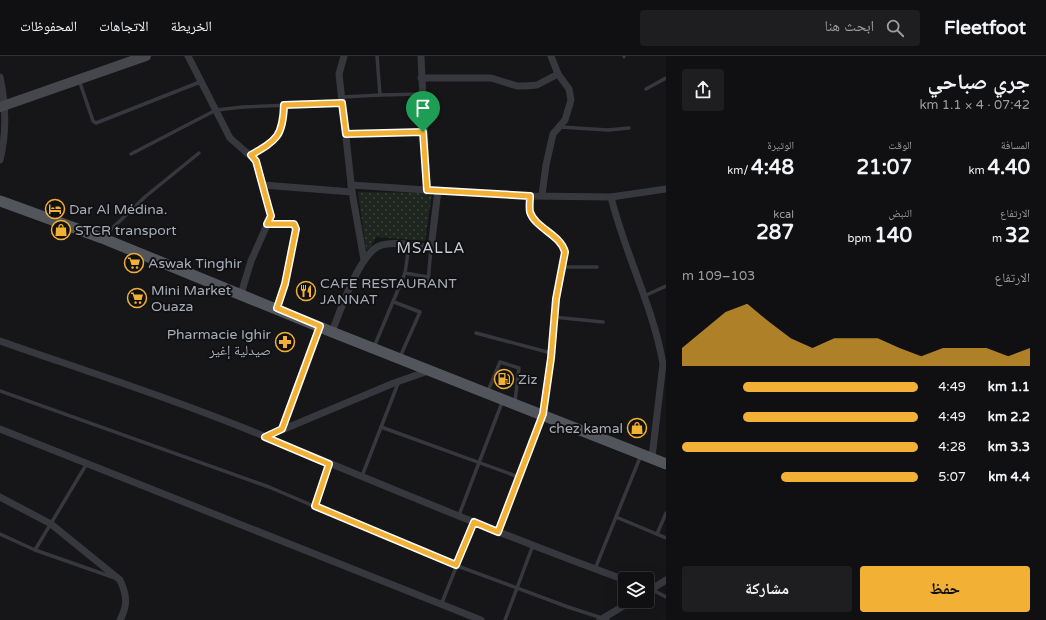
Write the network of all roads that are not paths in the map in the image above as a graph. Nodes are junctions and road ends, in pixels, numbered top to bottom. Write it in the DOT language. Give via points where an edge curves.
graph roads {
  1 [pos="146,56"];
  2 [pos="188,56"];
  3 [pos="344,56"];
  4 [pos="377,56"];
  5 [pos="421,56"];
  6 [pos="551,56"];
  7 [pos="558,74"];
  8 [pos="0,78"];
  9 [pos="421,78"];
  10 [pos="666,78"];
  11 [pos="79,80"];
  12 [pos="202,81"];
  13 [pos="646,89"];
  14 [pos="421,94"];
  15 [pos="380,95"];
  16 [pos="342,100"];
  17 [pos="284,105"];
  18 [pos="3,106"];
  19 [pos="216,110"];
  20 [pos="559,127"];
  21 [pos="629,128"];
  22 [pos="423,132"];
  23 [pos="346,134"];
  24 [pos="199,153"];
  25 [pos="131,154"];
  26 [pos="251,155"];
  27 [pos="0,160"];
  28 [pos="263,185"];
  29 [pos="352,189"];
  30 [pos="666,189"];
  31 [pos="427,190"];
  32 [pos="438,190"];
  33 [pos="542,195"];
  34 [pos="530,196"];
  35 [pos="611,197"];
  36 [pos="0,201"];
  37 [pos="267,224"];
  38 [pos="102,238"];
  39 [pos="409,246"];
  40 [pos="431,248"];
  41 [pos="364,260"];
  42 [pos="562,267"];
  43 [pos="597,267"];
  44 [pos="405,273"];
  45 [pos="428,277"];
  46 [pos="428,283"];
  47 [pos="666,286"];
  48 [pos="241,294"];
  49 [pos="644,296"];
  50 [pos="394,302"];
  51 [pos="277,308"];
  52 [pos="553,317"];
  53 [pos="602,322"];
  54 [pos="320,326"];
  55 [pos="332,332"];
  56 [pos="476,333"];
  57 [pos="0,341"];
  58 [pos="373,348"];
  59 [pos="551,353"];
  60 [pos="400,358"];
  61 [pos="664,363"];
  62 [pos="431,370"];
  63 [pos="400,380"];
  64 [pos="0,391"];
  65 [pos="487,392"];
  66 [pos="503,399"];
  67 [pos="514,402"];
  68 [pos="543,414"];
  69 [pos="380,427"];
  70 [pos="0,429"];
  71 [pos="282,429"];
  72 [pos="265,437"];
  73 [pos="647,456"];
  74 [pos="480,462"];
  75 [pos="86,464"];
  76 [pos="329,464"];
  77 [pos="666,464"];
  78 [pos="361,477"];
  79 [pos="519,477"];
  80 [pos="0,497"];
  81 [pos="315,506"];
  82 [pos="666,513"];
  83 [pos="459,515"];
  84 [pos="616,517"];
  85 [pos="474,522"];
  86 [pos="51,524"];
  87 [pos="498,532"];
  88 [pos="0,534"];
  89 [pos="657,534"];
  90 [pos="666,538"];
  91 [pos="533,545"];
  92 [pos="35,550"];
  93 [pos="456,565"];
  94 [pos="595,569"];
  95 [pos="618,577"];
  96 [pos="120,580"];
  97 [pos="666,580"];
  98 [pos="654,587"];
  99 [pos="516,588"];
  100 [pos="654,592"];
  101 [pos="666,596"];
  102 [pos="441,604"];
  103 [pos="621,608"];
  104 [pos="604,619"];
  105 [pos="120,620"];
  106 [pos="481,620"];
  107 [pos="505,620"];
  1 -- 11 [label="street"];
  2 -- 12 [label="street"];
  3 -- 16 [label="street" via="339,74"];
  4 -- 15 [label="lane"];
  5 -- 9 [label="street"];
  6 -- 7 [label="street"];
  7 -- 9 [label="street" via="537,85 525,86 516,86 491,78"];
  7 -- 20 [label="street" via="570,89 571,100 568,113"];
  8 -- 18 [label="street"];
  9 -- 14 [label="street"];
  10 -- 13 [label="lane"];
  11 -- 12 [label="lane" via="93,121 96,123"];
  11 -- 18 [label="street"];
  12 -- 19 [label="street"];
  14 -- 15 [label="lane"];
  14 -- 22 [label="street"];
  15 -- 16 [label="lane"];
  16 -- 17 [label="lane"];
  16 -- 23 [label="street"];
  17 -- 19 [label="lane"];
  17 -- 26 [label="lane" via="279,136"];
  18 -- 27 [label="street" via="3,148"];
  19 -- 25 [label="lane"];
  19 -- 26 [label="street" via="230,138"];
  20 -- 21 [label="lane" via="608,130"];
  20 -- 33 [label="street" via="553,134"];
  22 -- 23 [label="lane"];
  22 -- 31 [label="street"];
  23 -- 29 [label="street"];
  24 -- 38 [label="lane" via="146,196"];
  26 -- 28 [label="street" via="256,161"];
  28 -- 29 [label="street"];
  28 -- 37 [label="street" via="271,216"];
  29 -- 31 [label="street"];
  29 -- 41 [label="street"];
  30 -- 35 [label="street"];
  31 -- 32 [label="street"];
  32 -- 34 [label="street"];
  32 -- 40 [label="street"];
  33 -- 34 [label="street"];
  33 -- 35 [label="street"];
  34 -- 42 [label="lane" via="532,216 564,249"];
  35 -- 49 [label="street"];
  36 -- 38 [label="main road"];
  37 -- 48 [label="street" via="251,260"];
  37 -- 51 [label="lane" via="294,224 296,229 285,284"];
  38 -- 48 [label="main road"];
  39 -- 40 [label="street"];
  39 -- 41 [label="street" via="378,246"];
  39 -- 44 [label="lane"];
  40 -- 45 [label="lane"];
  41 -- 55 [label="street" via="348,291"];
  42 -- 43 [label="lane"];
  42 -- 52 [label="lane"];
  44 -- 45 [label="lane"];
  44 -- 50 [label="lane"];
  45 -- 46 [label="lane"];
  47 -- 49 [label="lane"];
  48 -- 51 [label="main road"];
  49 -- 61 [label="street"];
  50 -- 58 [label="lane"];
  50 -- 60 [label="lane" via="420,312"];
  51 -- 54 [label="main road"];
  52 -- 53 [label="lane"];
  52 -- 59 [label="lane"];
  54 -- 55 [label="main road"];
  54 -- 71 [label="lane"];
  55 -- 58 [label="main road"];
  56 -- 59 [label="lane"];
  57 -- 72 [label="street"];
  58 -- 60 [label="main road"];
  59 -- 68 [label="lane"];
  60 -- 62 [label="main road"];
  61 -- 73 [label="street"];
  62 -- 63 [label="street"];
  62 -- 65 [label="main road"];
  63 -- 69 [label="lane"];
  63 -- 71 [label="street"];
  64 -- 81 [label="lane" via="269,487"];
  65 -- 66 [label="main road"];
  65 -- 67 [label="lane" via="502,361 520,370"];
  66 -- 67 [label="main road"];
  66 -- 74 [label="lane"];
  67 -- 68 [label="main road"];
  68 -- 73 [label="main road"];
  68 -- 79 [label="lane"];
  69 -- 74 [label="lane"];
  69 -- 78 [label="lane"];
  70 -- 75 [label="street"];
  71 -- 72 [label="street"];
  72 -- 76 [label="street"];
  73 -- 77 [label="main road"];
  73 -- 84 [label="lane"];
  74 -- 79 [label="lane"];
  74 -- 83 [label="lane"];
  75 -- 86 [label="lane"];
  75 -- 102 [label="street"];
  76 -- 78 [label="street"];
  76 -- 81 [label="lane"];
  78 -- 83 [label="street"];
  79 -- 87 [label="lane"];
  80 -- 86 [label="street"];
  81 -- 93 [label="lane"];
  82 -- 89 [label="lane"];
  83 -- 85 [label="street"];
  84 -- 89 [label="lane"];
  84 -- 94 [label="lane"];
  85 -- 87 [label="street"];
  85 -- 93 [label="lane"];
  86 -- 92 [label="lane"];
  86 -- 96 [label="street"];
  87 -- 91 [label="street"];
  88 -- 92 [label="lane"];
  89 -- 90 [label="lane"];
  91 -- 94 [label="street"];
  91 -- 99 [label="lane"];
  92 -- 96 [label="lane"];
  93 -- 99 [label="lane"];
  93 -- 102 [label="lane"];
  94 -- 95 [label="street"];
  96 -- 105 [label="street" via="127,604"];
  97 -- 98 [label="street"];
  99 -- 104 [label="lane"];
  99 -- 107 [label="lane"];
  100 -- 101 [label="lane"];
  102 -- 106 [label="street"];
  103 -- 104 [label="street"];
}
